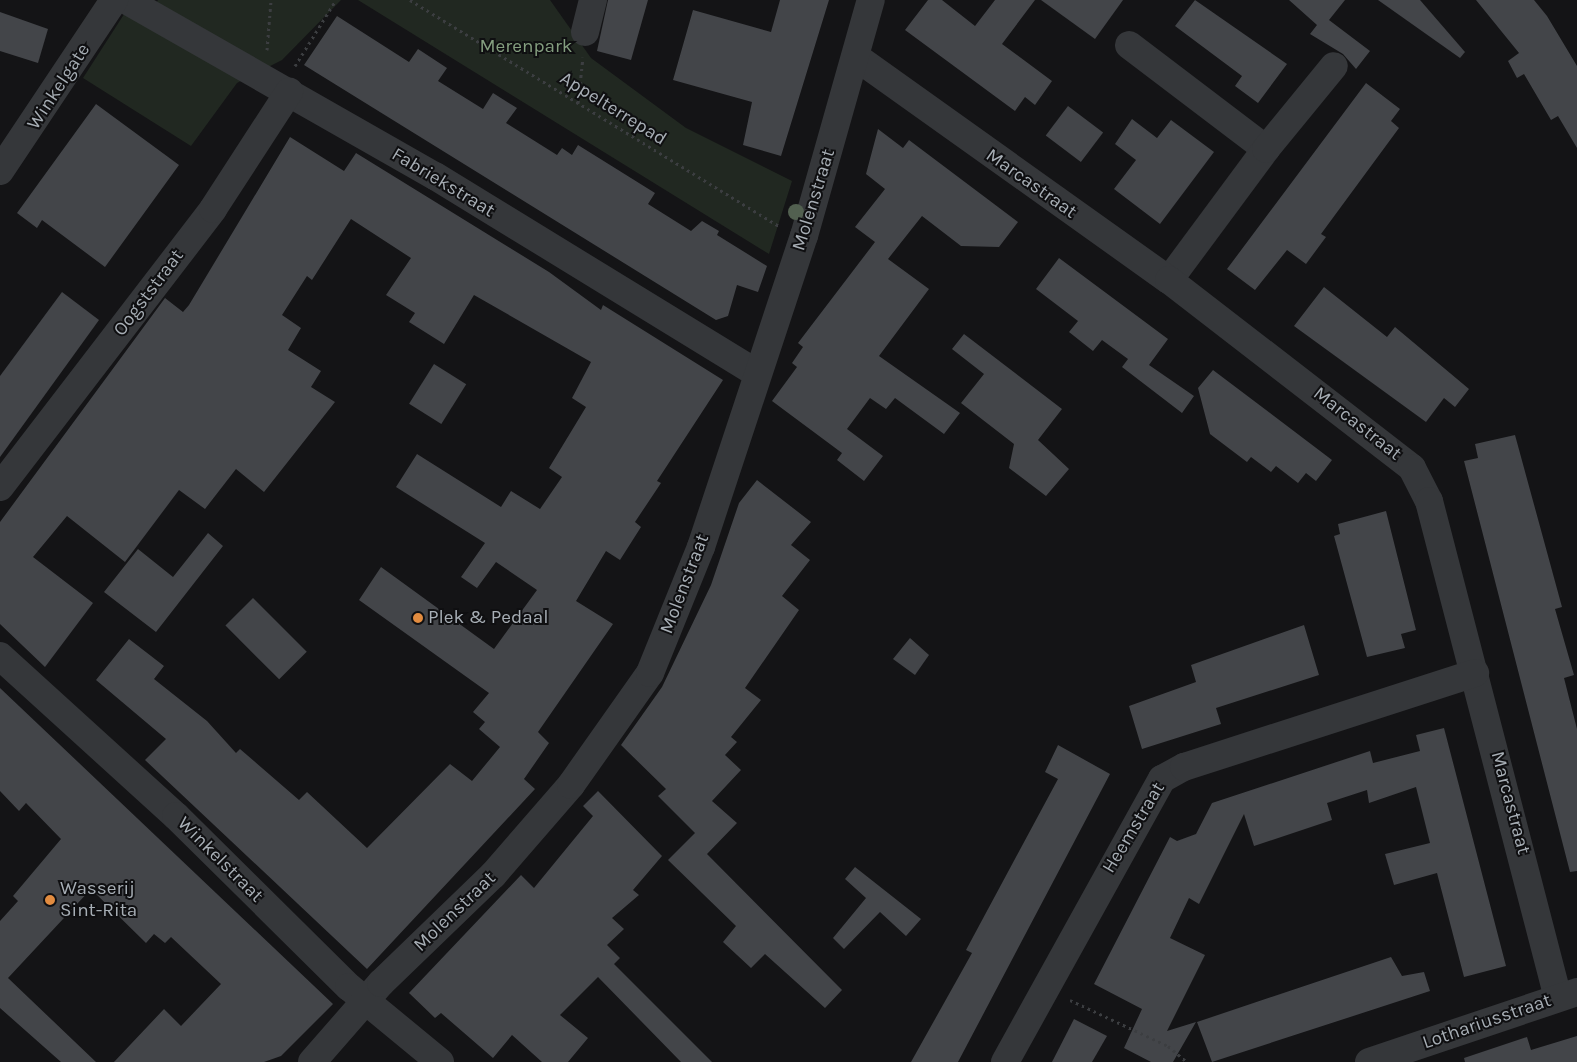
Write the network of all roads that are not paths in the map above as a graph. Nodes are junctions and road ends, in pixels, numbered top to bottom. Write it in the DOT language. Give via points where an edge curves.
graph roads {
  1 [pos="114,0"];
  2 [pos="126,0"];
  3 [pos="593,0"];
  4 [pos="871,0"];
  5 [pos="585,32"];
  6 [pos="1128,45"];
  7 [pos="856,57"];
  8 [pos="1334,66"];
  9 [pos="279,86"];
  10 [pos="1266,149"];
  11 [pos="0,171"];
  12 [pos="1169,280"];
  13 [pos="756,373"];
  14 [pos="0,487"];
  15 [pos="0,656"];
  16 [pos="1475,673"];
  17 [pos="1568,995"];
  18 [pos="368,1000"];
  19 [pos="312,1062"];
  20 [pos="440,1062"];
  21 [pos="1004,1062"];
  22 [pos="1369,1062"];
  1 -- 11 [label="street, Winkelgate"];
  2 -- 9 [label="street, Fabriekstraat"];
  3 -- 5 [label="street"];
  4 -- 7 [label="street, Molenstraat"];
  6 -- 10 [label="street"];
  7 -- 12 [label="street, Marcastraat"];
  7 -- 13 [label="street, Molenstraat" via="804,236"];
  8 -- 10 [label="street"];
  9 -- 13 [label="street, Fabriekstraat"];
  9 -- 14 [label="street, Oogststraat" via="213,209"];
  10 -- 12 [label="street"];
  12 -- 16 [label="street, Marcastraat" via="1412,468 1429,501"];
  13 -- 18 [label="street, Molenstraat" via="701,547 650,673 571,785 493,875"];
  15 -- 18 [label="street, Winkelstraat" via="176,816 349,988"];
  16 -- 17 [label="street, Marcastraat"];
  16 -- 21 [label="street, Heemstraat" via="1184,767 1162,779 1043,987"];
  17 -- 22 [label="street, Lothariusstraat"];
  18 -- 19 [label="street, Molenstraat"];
  18 -- 20 [label="street, Winkelstraat"];
}
